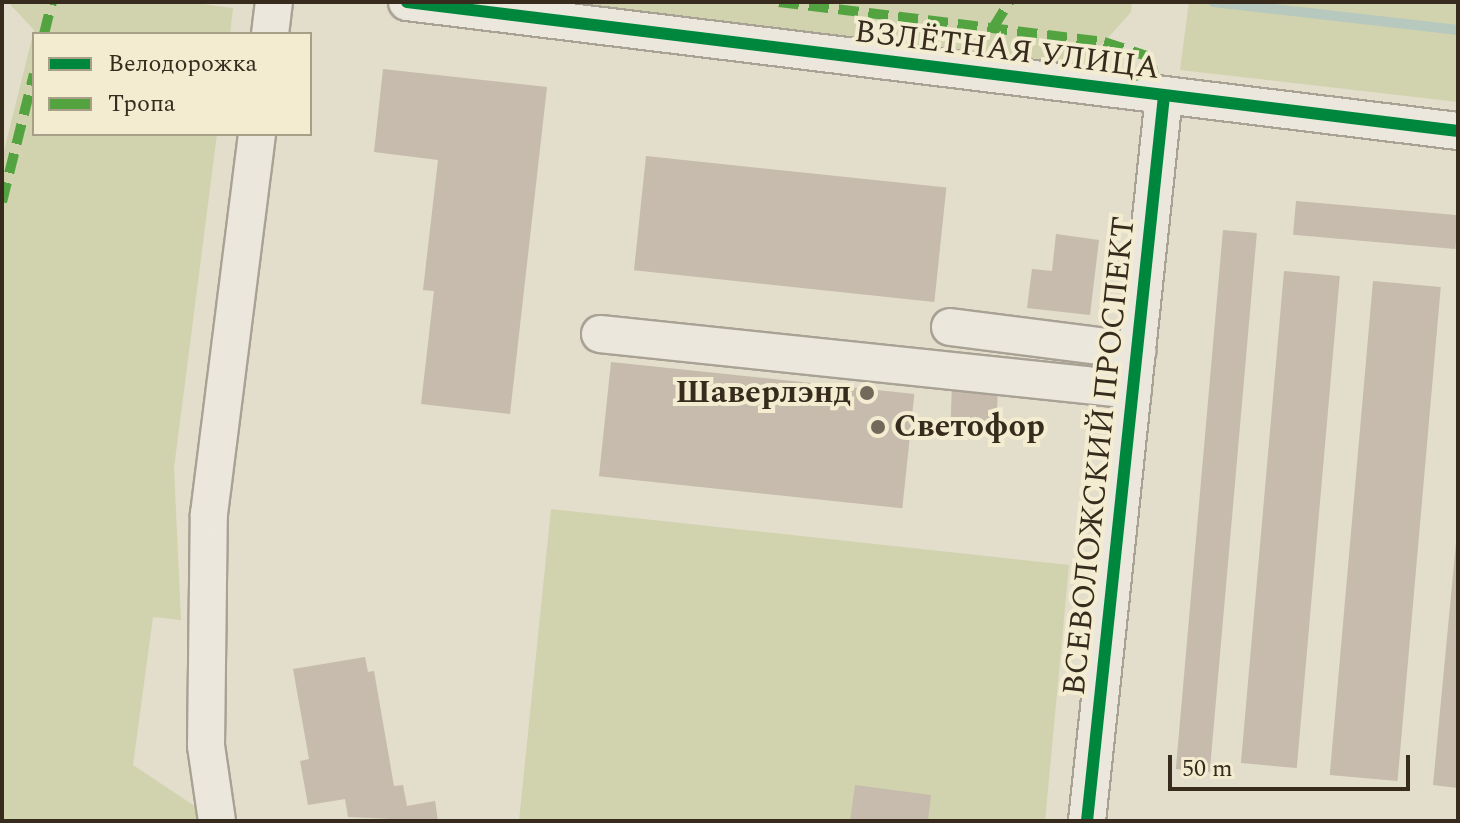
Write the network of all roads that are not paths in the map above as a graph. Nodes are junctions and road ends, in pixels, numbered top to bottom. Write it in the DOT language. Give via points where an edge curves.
graph roads {
  1 [pos="274,2"];
  2 [pos="407,2"];
  3 [pos="270,32"];
  4 [pos="1164,96"];
  5 [pos="1458,131"];
  6 [pos="257,136"];
  7 [pos="950,327"];
  8 [pos="600,334"];
  9 [pos="1137,351"];
  10 [pos="1133,390"];
  11 [pos="217,821"];
  12 [pos="1087,821"];
  1 -- 3 [label="street"];
  2 -- 4 [label="street, ВЗЛЁТНАЯ УЛИЦА"];
  4 -- 5 [label="street, ВЗЛЁТНАЯ УЛИЦА"];
  4 -- 9 [label="street, ВСЕВОЛОЖСКИЙ ПРОСПЕКТ"];
  6 -- 11 [label="street" via="209,514 206,746"];
  7 -- 9 [label="street"];
  8 -- 10 [label="street"];
  9 -- 10 [label="street, ВСЕВОЛОЖСКИЙ ПРОСПЕКТ"];
  10 -- 12 [label="street, ВСЕВОЛОЖСКИЙ ПРОСПЕКТ"];
}
